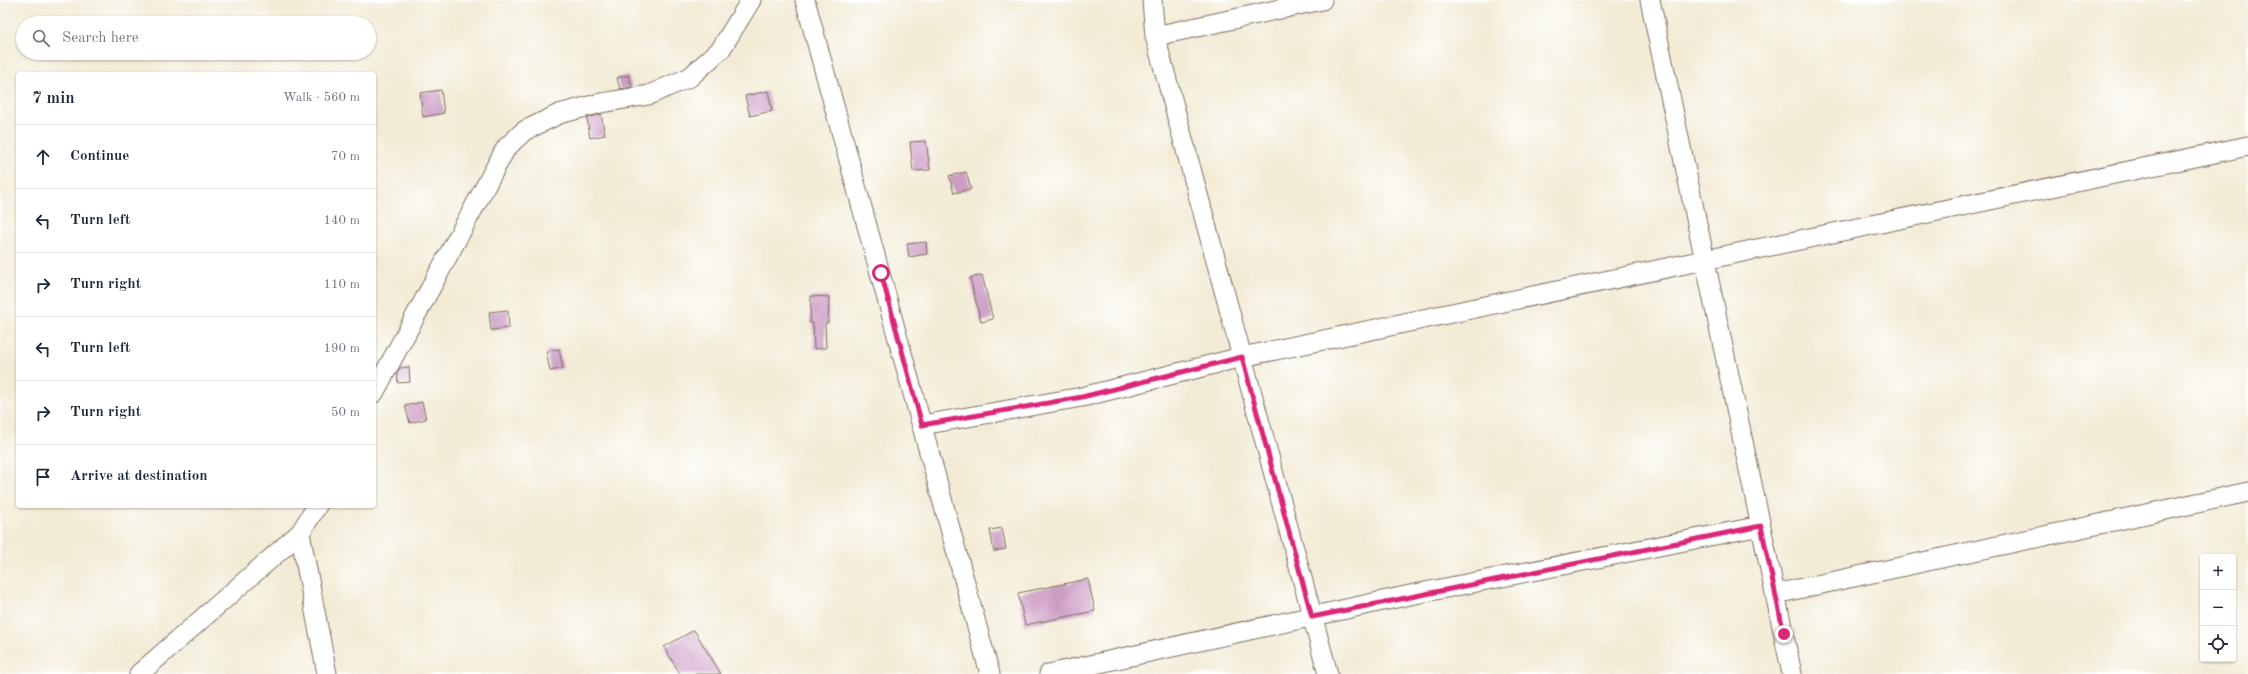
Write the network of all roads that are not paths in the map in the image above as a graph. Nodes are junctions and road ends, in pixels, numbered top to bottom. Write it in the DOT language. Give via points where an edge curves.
graph roads {
  1 [pos="751,0"];
  2 [pos="805,0"];
  3 [pos="1152,0"];
  4 [pos="1322,0"];
  5 [pos="1650,0"];
  6 [pos="1155,36"];
  7 [pos="2248,146"];
  8 [pos="1705,260"];
  9 [pos="1242,357"];
  10 [pos="376,389"];
  11 [pos="922,425"];
  12 [pos="2248,492"];
  13 [pos="316,508"];
  14 [pos="1761,526"];
  15 [pos="300,533"];
  16 [pos="1775,594"];
  17 [pos="1312,617"];
  18 [pos="139,674"];
  19 [pos="327,674"];
  20 [pos="990,674"];
  21 [pos="1049,674"];
  22 [pos="1328,674"];
  23 [pos="1792,674"];
  1 -- 10 [label="street" via="721,49 690,77 650,95 601,103 559,114 524,131 506,148"];
  2 -- 11 [label="street"];
  3 -- 6 [label="street"];
  4 -- 6 [label="street"];
  5 -- 8 [label="street"];
  6 -- 9 [label="street"];
  7 -- 8 [label="street"];
  8 -- 9 [label="street"];
  8 -- 14 [label="street"];
  9 -- 11 [label="street" via="1082,397"];
  9 -- 17 [label="street"];
  11 -- 20 [label="street"];
  12 -- 16 [label="street"];
  13 -- 15 [label="street"];
  14 -- 16 [label="street"];
  14 -- 17 [label="street"];
  15 -- 18 [label="street" via="274,553"];
  15 -- 19 [label="street"];
  16 -- 23 [label="street"];
  17 -- 21 [label="street"];
  17 -- 22 [label="street"];
}
